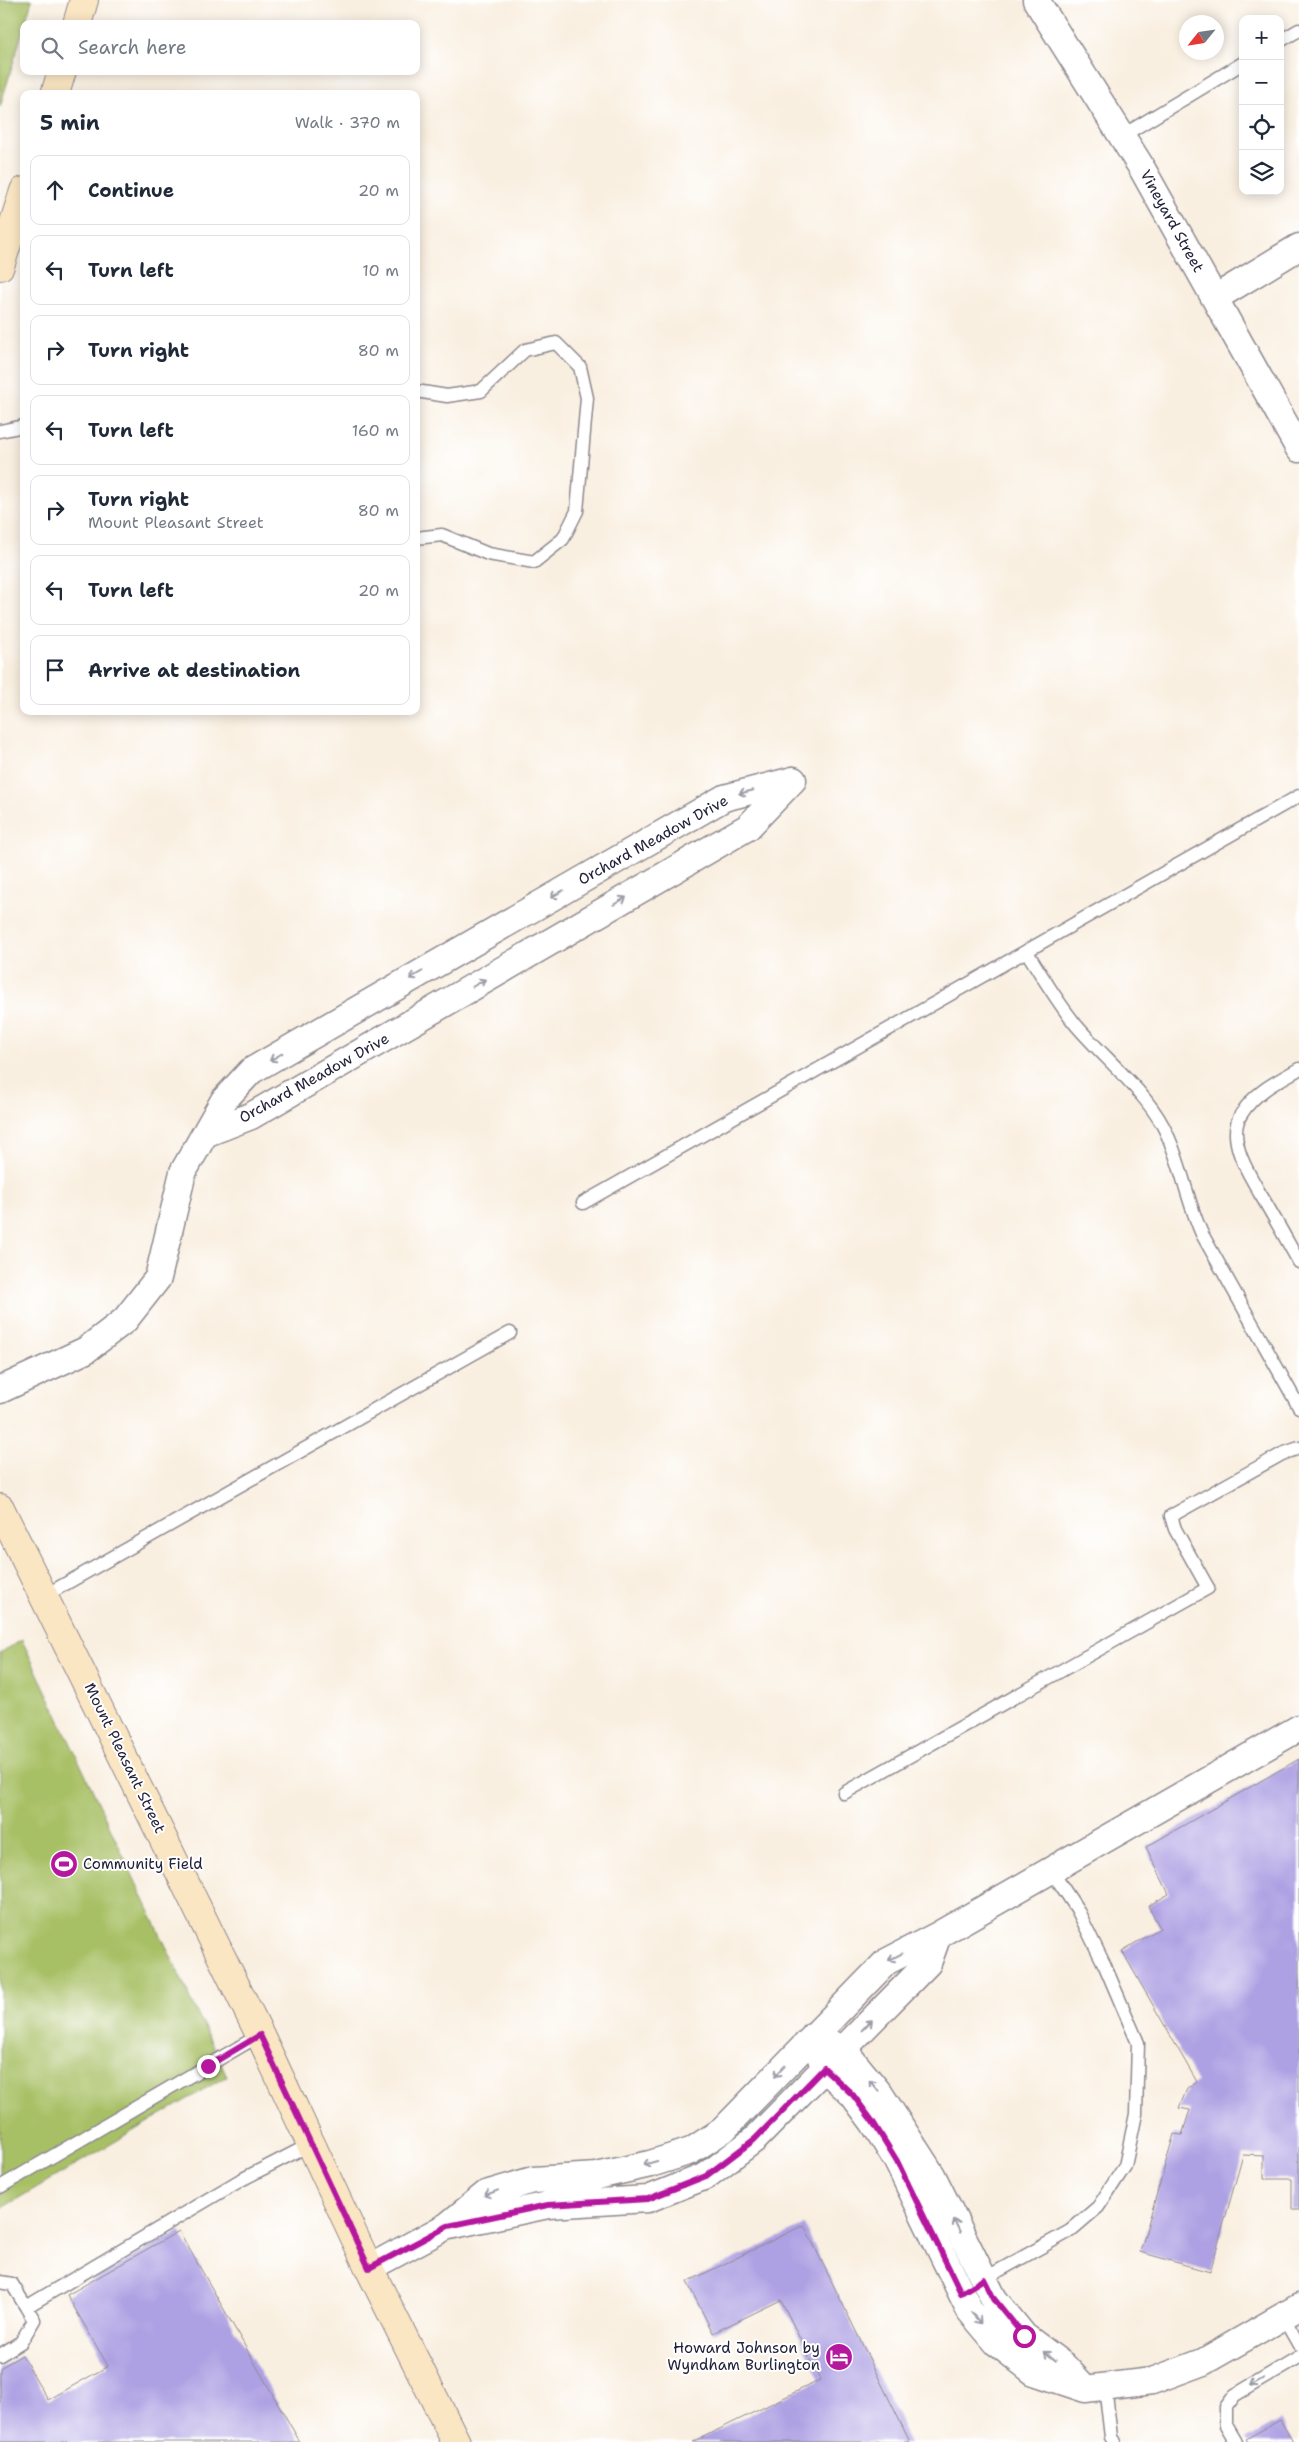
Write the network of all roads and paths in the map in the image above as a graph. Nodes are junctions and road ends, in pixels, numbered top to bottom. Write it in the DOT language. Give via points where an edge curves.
graph roads {
  1 [pos="84,0"];
  2 [pos="1036,0"];
  3 [pos="78,20"];
  4 [pos="1299,30"];
  5 [pos="1284,39"];
  6 [pos="1239,66"];
  7 [pos="61,75"];
  8 [pos="55,90"];
  9 [pos="1122,136"];
  10 [pos="20,204"];
  11 [pos="1299,247"];
  12 [pos="0,266"];
  13 [pos="1215,298"];
  14 [pos="420,392"];
  15 [pos="20,427"];
  16 [pos="0,431"];
  17 [pos="1299,448"];
  18 [pos="420,538"];
  19 [pos="1299,796"];
  20 [pos="1027,952"];
  21 [pos="1299,1069"];
  22 [pos="207,1133"];
  23 [pos="583,1203"];
  24 [pos="1299,1262"];
  25 [pos="510,1333"];
  26 [pos="0,1390"];
  27 [pos="1299,1407"];
  28 [pos="1299,1448"];
  29 [pos="0,1508"];
  30 [pos="44,1596"];
  31 [pos="1299,1728"];
  32 [pos="844,1793"];
  33 [pos="1051,1870"];
  34 [pos="938,1935"];
  35 [pos="260,2035"];
  36 [pos="814,2035"];
  37 [pos="843,2050"];
  38 [pos="824,2068"];
  39 [pos="311,2144"];
  40 [pos="0,2186"];
  41 [pos="448,2226"];
  42 [pos="369,2268"];
  43 [pos="984,2279"];
  44 [pos="0,2282"];
  45 [pos="961,2293"];
  46 [pos="26,2307"];
  47 [pos="1290,2311"];
  48 [pos="1299,2345"];
  49 [pos="0,2355"];
  50 [pos="1299,2357"];
  51 [pos="1095,2388"];
  52 [pos="1109,2440"];
  53 [pos="456,2442"];
  54 [pos="1236,2442"];
  1 -- 3 [label="main road"];
  2 -- 9 [label="street, Vineyard Street"];
  4 -- 5 [label="lane"];
  6 -- 9 [label="lane"];
  7 -- 8 [label="main road"];
  9 -- 13 [label="street, Vineyard Street"];
  10 -- 12 [label="main road"];
  11 -- 13 [label="street"];
  13 -- 17 [label="street, Vineyard Street"];
  14 -- 18 [label="lane" via="448,396 481,391 525,350 556,344 580,367 587,398 577,511 563,539 534,562 488,554 442,535"];
  15 -- 16 [label="lane"];
  19 -- 20 [label="lane"];
  20 -- 23 [label="lane"];
  20 -- 27 [label="lane" via="1076,1025 1163,1125 1202,1234"];
  21 -- 24 [label="lane" via="1248,1105 1240,1115 1236,1138 1246,1169"];
  22 -- 22 [label="street, Orchard Meadow Drive, one-way" via="251,1116 748,827 793,780 724,798 250,1071 224,1100"];
  22 -- 26 [label="street, Orchard Meadow Drive" via="184,1172 158,1278 125,1320 86,1350"];
  25 -- 30 [label="lane"];
  28 -- 32 [label="lane" via="1282,1454 1171,1516 1208,1588"];
  29 -- 30 [label="main road, Mount Pleasant Street"];
  30 -- 35 [label="main road, Mount Pleasant Street"];
  31 -- 33 [label="street"];
  33 -- 34 [label="street"];
  33 -- 43 [label="lane" via="1077,1909 1138,2043 1136,2114 1126,2166 1098,2207 1070,2231"];
  34 -- 36 [label="street, one-way" via="886,1962"];
  37 -- 34 [label="street, one-way" via="928,1963"];
  35 -- 39 [label="main road, Mount Pleasant Street"];
  35 -- 40 [label="lane"];
  36 -- 37 [label="street"];
  36 -- 38 [label="street"];
  36 -- 41 [label="street, one-way" via="723,2130 691,2151 597,2176 533,2180 486,2194"];
  37 -- 38 [label="street"];
  43 -- 37 [label="street, one-way" via="932,2175 880,2094"];
  38 -- 41 [label="street" via="755,2139 706,2176 648,2199 548,2205"];
  38 -- 45 [label="street" via="853,2095 897,2161"];
  39 -- 42 [label="main road, Mount Pleasant Street"];
  39 -- 46 [label="lane" via="239,2181"];
  41 -- 42 [label="street"];
  42 -- 53 [label="main road, Mount Pleasant Street"];
  43 -- 45 [label="lane"];
  51 -- 43 [label="street, one-way" via="1024,2336 994,2299"];
  44 -- 46 [label="lane" via="12,2284"];
  45 -- 51 [label="street, one-way" via="970,2311 997,2343 1034,2372"];
  46 -- 49 [label="lane" via="34,2320 21,2342"];
  47 -- 48 [label="lane"];
  47 -- 51 [label="street" via="1203,2362 1152,2381"];
  50 -- 54 [label="lane, one-way" via="1235,2394 1226,2407 1226,2426"];
  51 -- 52 [label="lane"];
}
